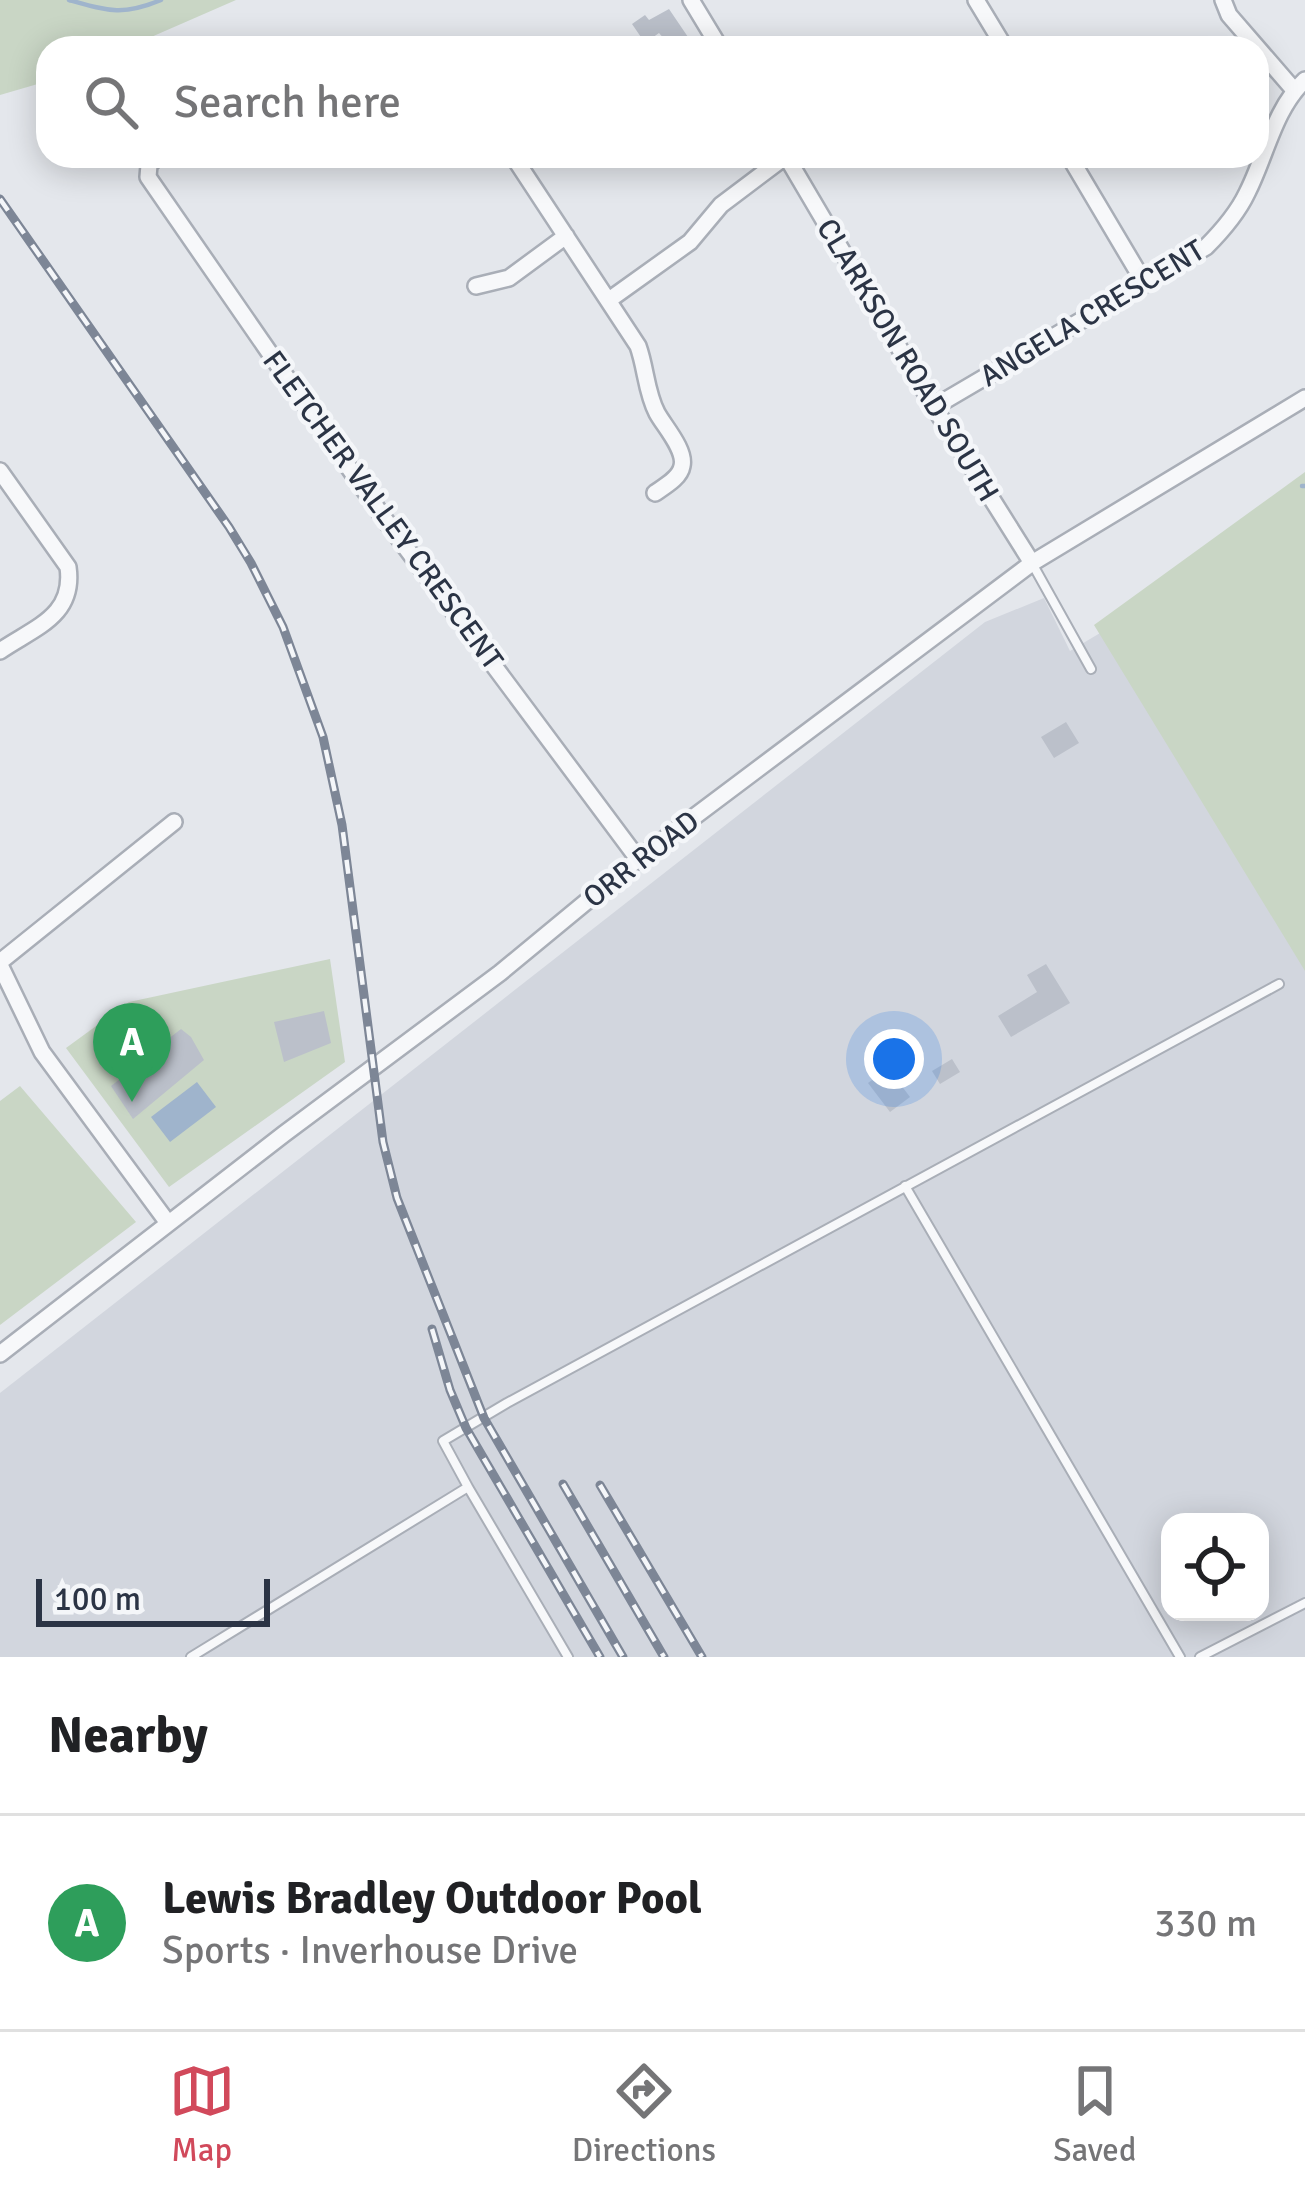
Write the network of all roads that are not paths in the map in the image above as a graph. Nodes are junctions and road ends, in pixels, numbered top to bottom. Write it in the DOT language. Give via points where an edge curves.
graph roads {
  1 [pos="691,0"];
  2 [pos="976,0"];
  3 [pos="1222,0"];
  4 [pos="713,36"];
  5 [pos="997,36"];
  6 [pos="1250,36"];
  7 [pos="1269,55"];
  8 [pos="1299,85"];
  9 [pos="1269,148"];
  10 [pos="149,168"];
  11 [pos="521,168"];
  12 [pos="770,168"];
  13 [pos="793,168"];
  14 [pos="1076,168"];
  15 [pos="1259,168"];
  16 [pos="566,236"];
  17 [pos="1145,284"];
  18 [pos="476,286"];
  19 [pos="609,300"];
  20 [pos="1305,398"];
  21 [pos="934,407"];
  22 [pos="0,471"];
  23 [pos="655,493"];
  24 [pos="1032,563"];
  25 [pos="0,651"];
  26 [pos="1090,669"];
  27 [pos="173,822"];
  28 [pos="638,859"];
  29 [pos="0,964"];
  30 [pos="1279,984"];
  31 [pos="905,1186"];
  32 [pos="168,1223"];
  33 [pos="0,1354"];
  34 [pos="468,1486"];
  35 [pos="1305,1603"];
  36 [pos="191,1657"];
  37 [pos="568,1657"];
  38 [pos="1180,1657"];
  39 [pos="1201,1657"];
  1 -- 4 [label="street"];
  2 -- 5 [label="street"];
  3 -- 6 [label="street"];
  7 -- 8 [label="street"];
  8 -- 9 [label="street, ANGELA CRESCENT"];
  10 -- 28 [label="street, FLETCHER VALLEY CRESCENT" via="382,517"];
  11 -- 16 [label="street"];
  12 -- 19 [label="street" via="721,205 690,242"];
  13 -- 21 [label="street, CLARKSON ROAD SOUTH"];
  14 -- 17 [label="street"];
  15 -- 17 [label="street, ANGELA CRESCENT" via="1206,248"];
  16 -- 18 [label="street" via="509,278"];
  16 -- 19 [label="street"];
  17 -- 21 [label="street, ANGELA CRESCENT"];
  19 -- 23 [label="street" via="638,346 653,406 683,457 682,469"];
  20 -- 24 [label="street, ORR ROAD"];
  21 -- 24 [label="street, CLARKSON ROAD SOUTH"];
  22 -- 25 [label="street" via="68,567 70,585 57,613"];
  24 -- 26 [label="lane"];
  24 -- 28 [label="street, ORR ROAD"];
  27 -- 29 [label="street"];
  28 -- 32 [label="street, ORR ROAD"];
  29 -- 32 [label="street" via="42,1052"];
  30 -- 31 [label="lane"];
  31 -- 34 [label="lane" via="443,1442"];
  31 -- 38 [label="lane"];
  32 -- 33 [label="street, ORR ROAD"];
  34 -- 36 [label="lane"];
  34 -- 37 [label="lane"];
  35 -- 39 [label="lane"];
}
